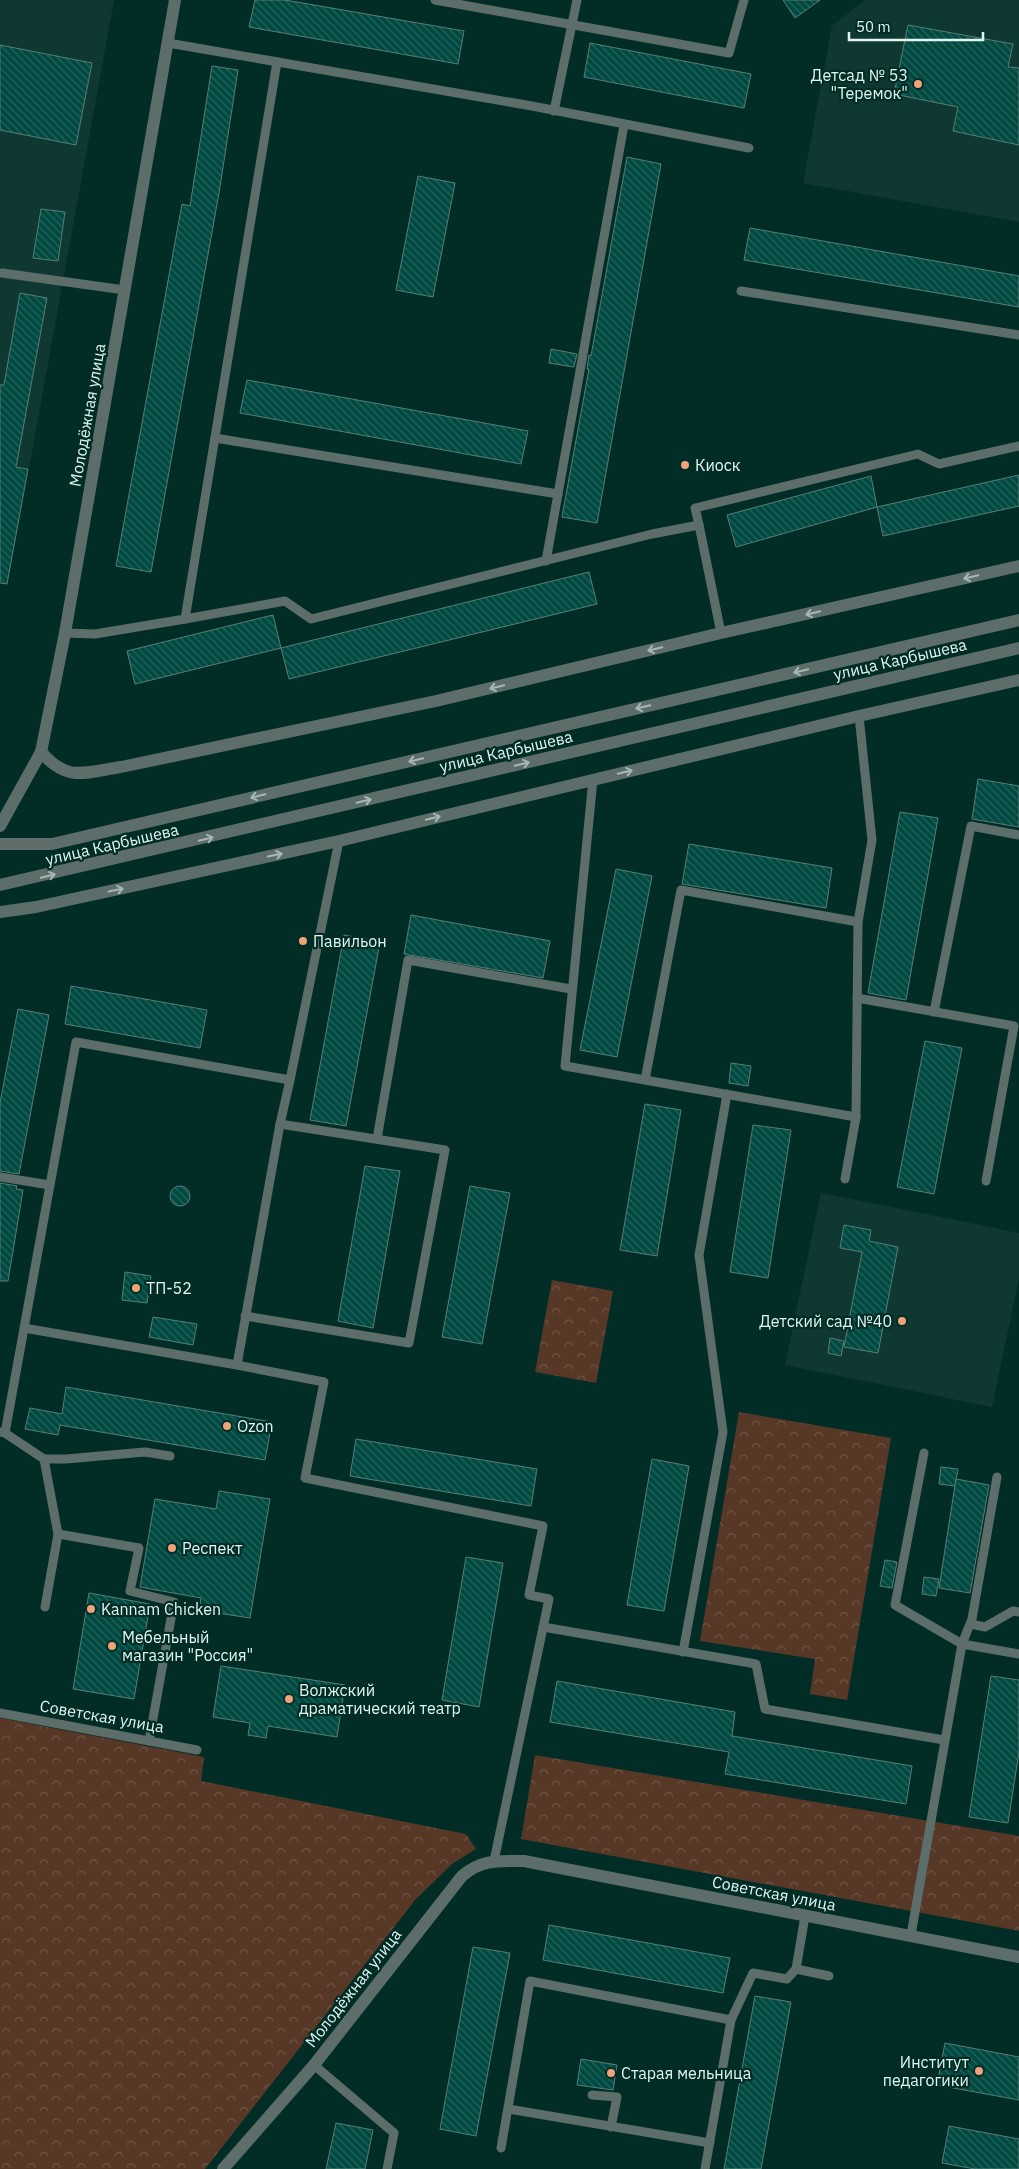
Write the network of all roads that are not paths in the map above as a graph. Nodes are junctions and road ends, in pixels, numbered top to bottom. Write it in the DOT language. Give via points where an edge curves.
graph roads {
  1 [pos="175,0"];
  2 [pos="435,0"];
  3 [pos="577,0"];
  4 [pos="744,0"];
  5 [pos="573,23"];
  6 [pos="168,43"];
  7 [pos="278,62"];
  8 [pos="554,111"];
  9 [pos="624,125"];
  10 [pos="749,148"];
  11 [pos="2,273"];
  12 [pos="125,290"];
  13 [pos="741,291"];
  14 [pos="1019,336"];
  15 [pos="215,438"];
  16 [pos="1019,446"];
  17 [pos="558,494"];
  18 [pos="699,525"];
  19 [pos="546,560"];
  20 [pos="1019,566"];
  21 [pos="184,619"];
  22 [pos="1019,620"];
  23 [pos="65,633"];
  24 [pos="721,633"];
  25 [pos="1019,648"];
  26 [pos="1019,680"];
  27 [pos="859,716"];
  28 [pos="41,752"];
  29 [pos="592,779"];
  30 [pos="0,826"];
  31 [pos="1019,835"];
  32 [pos="339,841"];
  33 [pos="0,844"];
  34 [pos="0,885"];
  35 [pos="0,912"];
  36 [pos="858,922"];
  37 [pos="571,989"];
  38 [pos="857,998"];
  39 [pos="934,1012"];
  40 [pos="290,1080"];
  41 [pos="645,1080"];
  42 [pos="727,1094"];
  43 [pos="856,1117"];
  44 [pos="280,1124"];
  45 [pos="377,1139"];
  46 [pos="0,1177"];
  47 [pos="845,1179"];
  48 [pos="986,1181"];
  49 [pos="50,1185"];
  50 [pos="245,1316"];
  51 [pos="24,1328"];
  52 [pos="237,1365"];
  53 [pos="2,1433"];
  54 [pos="924,1453"];
  55 [pos="170,1456"];
  56 [pos="44,1459"];
  57 [pos="997,1477"];
  58 [pos="58,1534"];
  59 [pos="45,1607"];
  60 [pos="1019,1612"];
  61 [pos="971,1624"];
  62 [pos="543,1627"];
  63 [pos="962,1644"];
  64 [pos="683,1652"];
  65 [pos="1019,1654"];
  66 [pos="0,1713"];
  67 [pos="944,1740"];
  68 [pos="149,1741"];
  69 [pos="197,1750"];
  70 [pos="494,1861"];
  71 [pos="524,1861"];
  72 [pos="805,1916"];
  73 [pos="911,1935"];
  74 [pos="1019,1957"];
  75 [pos="796,1969"];
  76 [pos="829,1976"];
  77 [pos="731,2020"];
  78 [pos="314,2064"];
  79 [pos="592,2095"];
  80 [pos="508,2108"];
  81 [pos="611,2127"];
  82 [pos="710,2143"];
  83 [pos="501,2148"];
  84 [pos="224,2169"];
  85 [pos="387,2169"];
  86 [pos="705,2169"];
  1 -- 6 [label="street, Молодёжная улица"];
  2 -- 5 [label="lane"];
  3 -- 5 [label="lane"];
  4 -- 5 [label="lane" via="729,53"];
  5 -- 8 [label="lane"];
  6 -- 7 [label="lane"];
  6 -- 12 [label="street, Молодёжная улица"];
  7 -- 8 [label="lane"];
  7 -- 15 [label="lane"];
  8 -- 9 [label="lane"];
  9 -- 10 [label="lane"];
  9 -- 17 [label="lane"];
  11 -- 12 [label="lane"];
  12 -- 23 [label="street, Молодёжная улица"];
  13 -- 14 [label="lane"];
  15 -- 17 [label="lane"];
  15 -- 21 [label="lane"];
  16 -- 18 [label="lane" via="939,464 918,454 696,508"];
  17 -- 19 [label="lane"];
  18 -- 19 [label="lane"];
  18 -- 24 [label="lane"];
  19 -- 21 [label="lane" via="311,619 284,601"];
  20 -- 24 [label="street, one-way"];
  21 -- 23 [label="lane" via="95,634"];
  22 -- 33 [label="street, улица Карбышева, one-way" via="52,844"];
  23 -- 28 [label="street, Молодёжная улица"];
  24 -- 28 [label="street, one-way" via="436,701 121,767 70,774 52,765"];
  34 -- 25 [label="street, улица Карбышева, one-way"];
  26 -- 27 [label="street"];
  29 -- 27 [label="street, one-way"];
  27 -- 36 [label="lane" via="872,840"];
  28 -- 30 [label="street, Молодёжная улица"];
  32 -- 29 [label="street, one-way"];
  29 -- 37 [label="lane"];
  31 -- 39 [label="lane" via="971,826"];
  35 -- 32 [label="street, one-way"];
  32 -- 40 [label="lane"];
  36 -- 38 [label="lane"];
  36 -- 41 [label="lane" via="681,890"];
  37 -- 41 [label="lane" via="565,1066"];
  37 -- 45 [label="lane" via="408,960"];
  38 -- 39 [label="lane"];
  38 -- 43 [label="lane"];
  39 -- 48 [label="lane" via="1014,1026"];
  40 -- 44 [label="lane"];
  40 -- 49 [label="lane" via="76,1042"];
  41 -- 42 [label="lane"];
  42 -- 43 [label="lane"];
  42 -- 64 [label="lane" via="699,1255 723,1432"];
  43 -- 47 [label="lane"];
  44 -- 45 [label="lane"];
  44 -- 50 [label="lane"];
  45 -- 50 [label="lane" via="445,1150 409,1343"];
  46 -- 49 [label="lane"];
  49 -- 51 [label="lane"];
  50 -- 52 [label="lane"];
  51 -- 52 [label="lane"];
  51 -- 53 [label="lane"];
  52 -- 62 [label="lane" via="324,1382 305,1478 543,1526 529,1594 549,1598"];
  53 -- 56 [label="lane"];
  54 -- 63 [label="lane" via="895,1605"];
  55 -- 56 [label="lane" via="145,1452 66,1460"];
  56 -- 58 [label="lane"];
  57 -- 61 [label="lane"];
  58 -- 59 [label="lane"];
  58 -- 68 [label="lane" via="139,1548 130,1591 174,1602"];
  60 -- 61 [label="lane" via="1013,1611 985,1627"];
  61 -- 63 [label="lane"];
  62 -- 64 [label="lane"];
  62 -- 70 [label="lane"];
  63 -- 65 [label="lane"];
  63 -- 67 [label="lane"];
  64 -- 67 [label="lane" via="756,1664 765,1709"];
  66 -- 68 [label="lane, Советская улица"];
  67 -- 73 [label="lane"];
  68 -- 69 [label="lane, Советская улица"];
  70 -- 71 [label="street, Молодёжная улица"];
  70 -- 78 [label="street, Молодёжная улица" via="474,1866 462,1876"];
  71 -- 72 [label="street, Советская улица"];
  72 -- 73 [label="street, Советская улица"];
  72 -- 75 [label="lane"];
  73 -- 74 [label="street, Советская улица"];
  75 -- 76 [label="lane"];
  75 -- 77 [label="lane" via="787,1979 753,1973"];
  77 -- 80 [label="lane" via="530,1981"];
  77 -- 82 [label="lane"];
  78 -- 84 [label="street, Молодёжная улица"];
  78 -- 85 [label="lane" via="394,2133"];
  79 -- 81 [label="lane" via="617,2097"];
  80 -- 81 [label="lane"];
  80 -- 83 [label="lane"];
  81 -- 82 [label="lane"];
  82 -- 86 [label="lane"];
}
